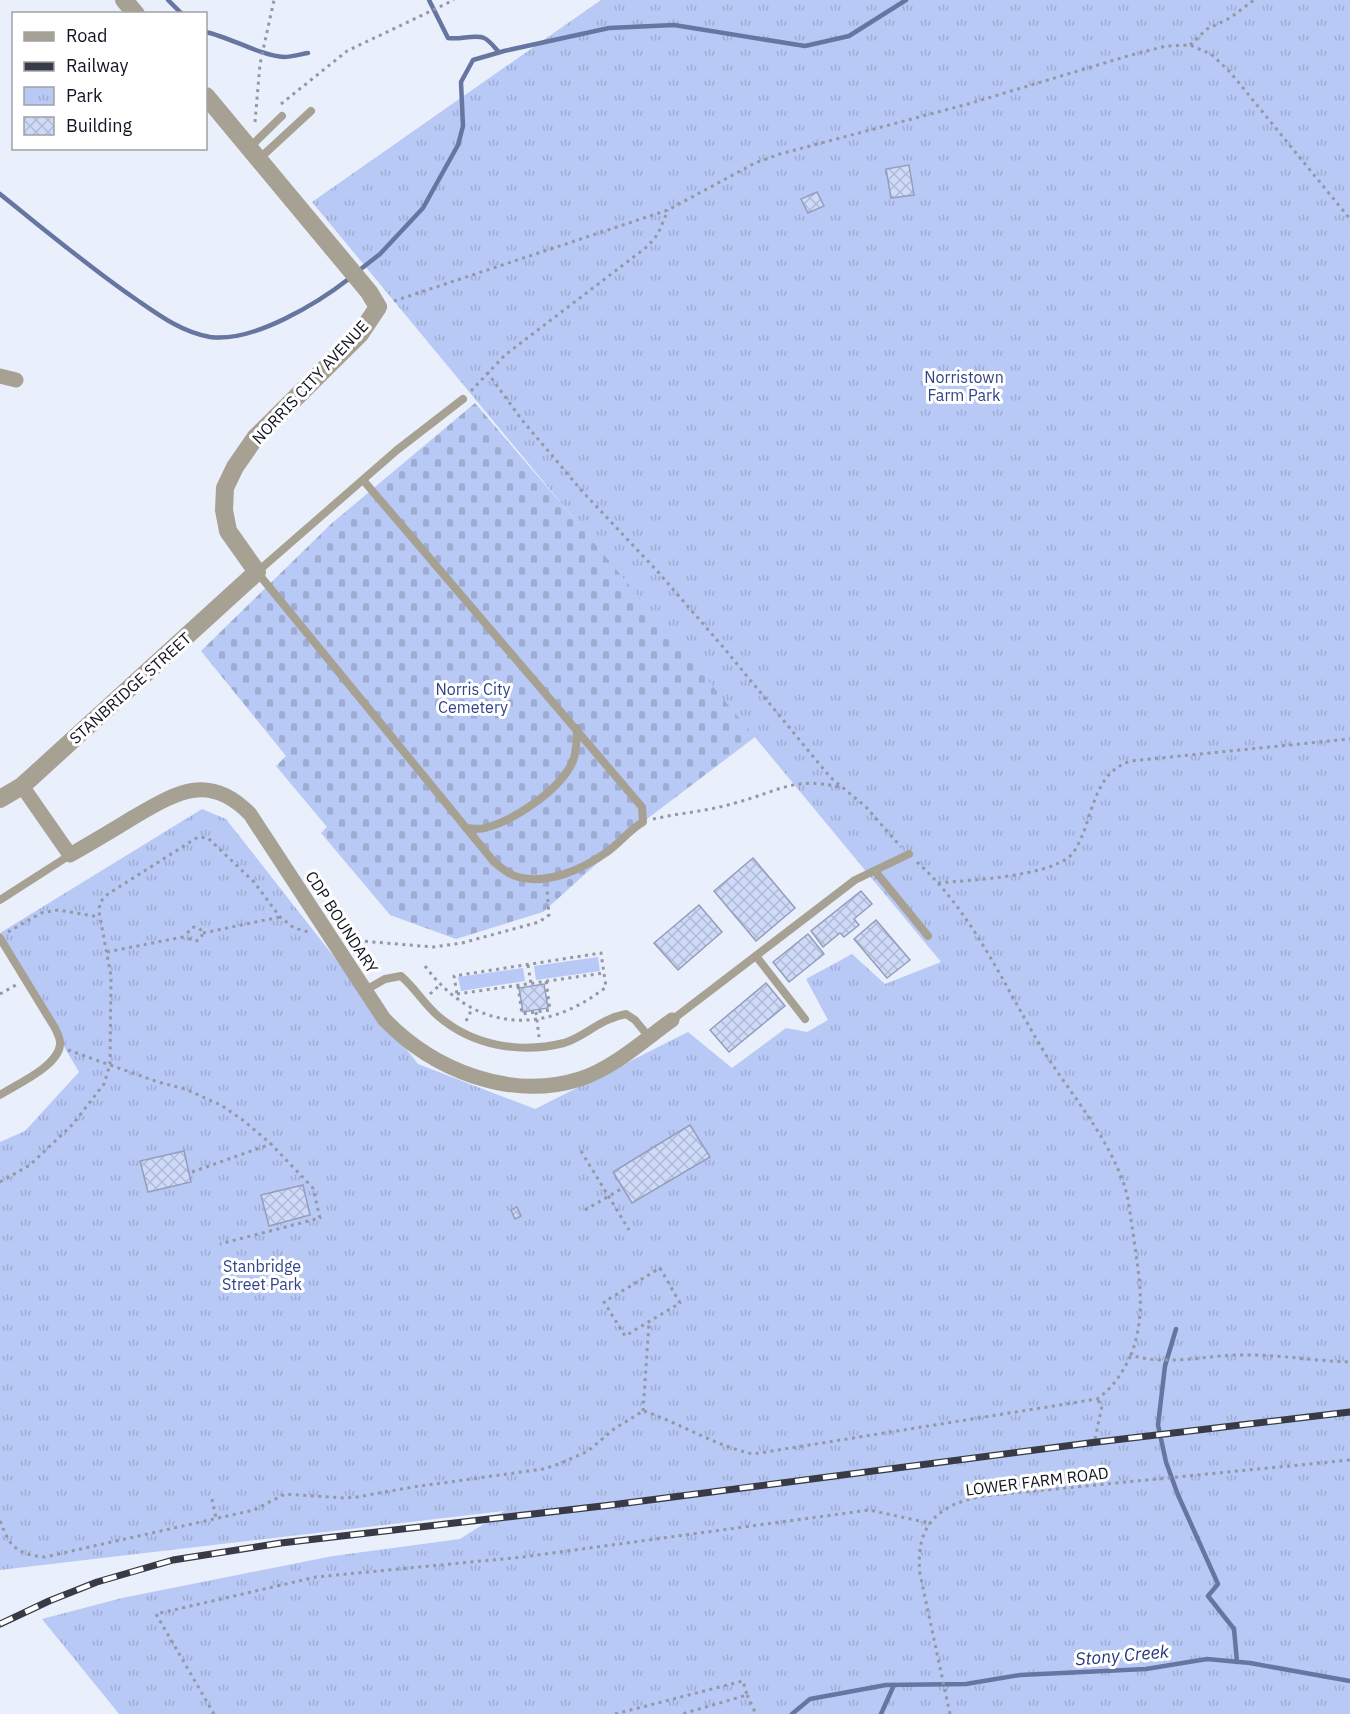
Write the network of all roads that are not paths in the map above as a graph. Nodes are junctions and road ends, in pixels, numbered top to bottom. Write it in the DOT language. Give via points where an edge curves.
graph roads {
  1 [pos="124,0"];
  2 [pos="134,12"];
  3 [pos="207,97"];
  4 [pos="311,111"];
  5 [pos="282,116"];
  6 [pos="248,148"];
  7 [pos="0,376"];
  8 [pos="15,380"];
  9 [pos="463,399"];
  10 [pos="363,480"];
  11 [pos="257,572"];
  12 [pos="577,728"];
  13 [pos="22,786"];
  14 [pos="0,800"];
  15 [pos="466,828"];
  16 [pos="909,854"];
  17 [pos="70,855"];
  18 [pos="875,872"];
  19 [pos="0,900"];
  20 [pos="928,936"];
  21 [pos="0,937"];
  22 [pos="756,956"];
  23 [pos="364,991"];
  24 [pos="805,1019"];
  25 [pos="672,1020"];
  26 [pos="649,1037"];
  27 [pos="0,1095"];
  1 -- 2 [label="street"];
  3 -- 6 [label="street"];
  4 -- 6 [label="lane"];
  5 -- 6 [label="lane"];
  6 -- 11 [label="street, NORRIS CITY AVENUE" via="373,299 360,334 255,438 225,488 228,531"];
  7 -- 8 [label="street"];
  9 -- 10 [label="lane"];
  10 -- 11 [label="lane"];
  10 -- 12 [label="lane"];
  11 -- 13 [label="street, STANBRIDGE STREET"];
  11 -- 15 [label="lane"];
  12 -- 15 [label="lane" via="573,759 556,785 520,812 483,829"];
  12 -- 15 [label="lane" via="642,807 642,822 608,852 547,878 517,877 502,868"];
  13 -- 14 [label="street, STANBRIDGE STREET"];
  13 -- 17 [label="street"];
  16 -- 18 [label="lane"];
  17 -- 19 [label="lane"];
  17 -- 23 [label="street, CDP BOUNDARY" via="176,794 201,789 229,797 250,814"];
  18 -- 20 [label="lane"];
  18 -- 22 [label="lane" via="855,880"];
  21 -- 27 [label="lane" via="61,1042 52,1062"];
  22 -- 24 [label="lane"];
  22 -- 25 [label="lane"];
  23 -- 26 [label="street, CDP BOUNDARY" via="384,1019 412,1045 450,1068 494,1083 536,1086 580,1079 610,1065"];
  23 -- 26 [label="lane" via="385,979 401,976 437,1016 468,1036 502,1047 566,1042 610,1017 626,1014"];
  25 -- 26 [label="street, CDP BOUNDARY"];
}
